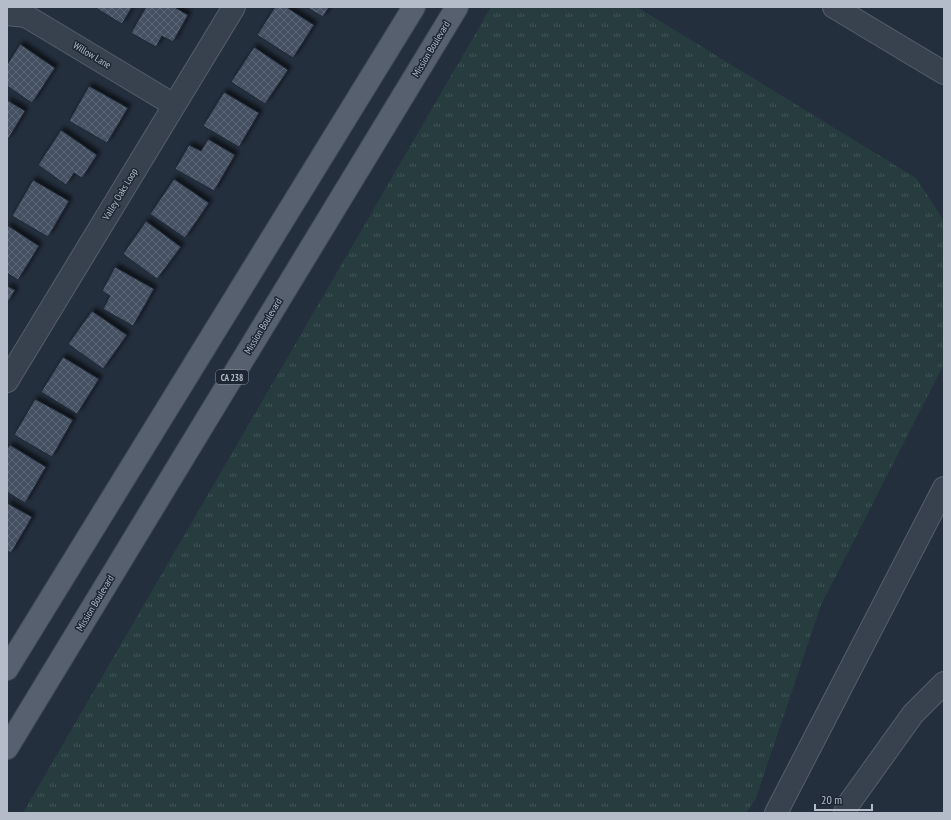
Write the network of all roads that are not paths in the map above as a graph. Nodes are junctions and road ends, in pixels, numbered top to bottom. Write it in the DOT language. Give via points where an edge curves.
graph roads {
  1 [pos="234,7"];
  2 [pos="414,7"];
  3 [pos="457,7"];
  4 [pos="834,7"];
  5 [pos="7,14"];
  6 [pos="944,73"];
  7 [pos="174,104"];
  8 [pos="7,381"];
  9 [pos="944,488"];
  10 [pos="7,669"];
  11 [pos="944,683"];
  12 [pos="7,748"];
  13 [pos="776,813"];
  14 [pos="844,813"];
  1 -- 7 [label="street, Valley Oaks Loop"];
  2 -- 10 [label="main road"];
  3 -- 12 [label="main road, Mission Boulevard / CA 238"];
  4 -- 6 [label="street"];
  5 -- 7 [label="street, Willow Lane" via="26,16"];
  7 -- 8 [label="street, Valley Oaks Loop"];
  9 -- 13 [label="street"];
  11 -- 14 [label="street" via="913,714"];
}
